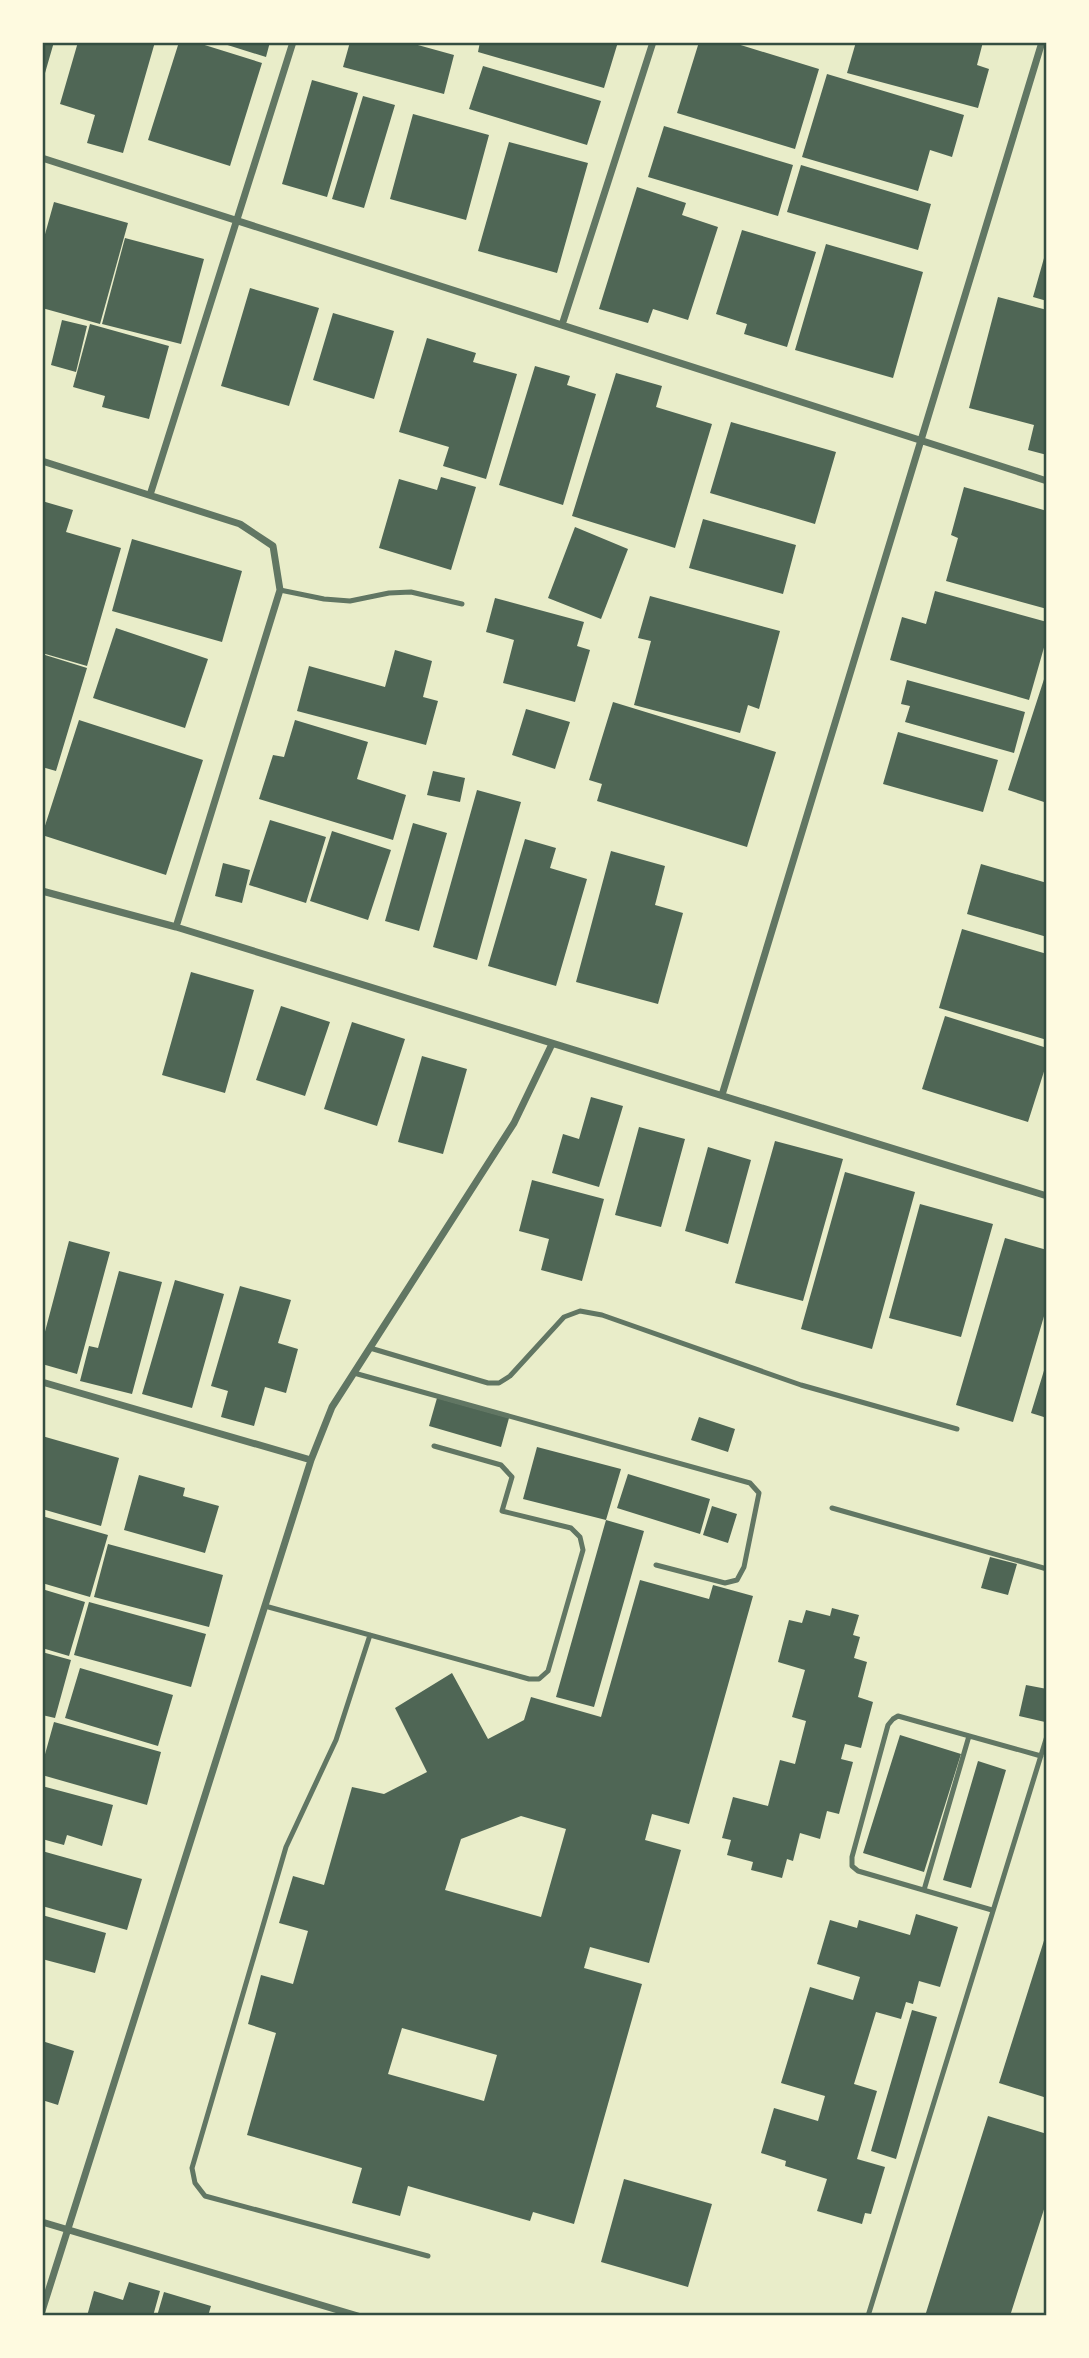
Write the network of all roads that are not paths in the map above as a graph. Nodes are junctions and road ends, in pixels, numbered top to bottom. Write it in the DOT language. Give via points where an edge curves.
graph roads {
  1 [pos="293,42"];
  2 [pos="653,42"];
  3 [pos="1042,42"];
  4 [pos="42,158"];
  5 [pos="237,220"];
  6 [pos="562,325"];
  7 [pos="921,440"];
  8 [pos="42,461"];
  9 [pos="1047,481"];
  10 [pos="150,495"];
  11 [pos="280,590"];
  12 [pos="462,604"];
  13 [pos="42,891"];
  14 [pos="176,927"];
  15 [pos="552,1044"];
  16 [pos="722,1095"];
  17 [pos="1047,1196"];
  18 [pos="370,1348"];
  19 [pos="354,1373"];
  20 [pos="42,1382"];
  21 [pos="957,1429"];
  22 [pos="434,1446"];
  23 [pos="311,1460"];
  24 [pos="832,1508"];
  25 [pos="656,1565"];
  26 [pos="1047,1569"];
  27 [pos="265,1606"];
  28 [pos="370,1635"];
  29 [pos="1047,1735"];
  30 [pos="969,1736"];
  31 [pos="1041,1756"];
  32 [pos="925,1890"];
  33 [pos="992,1910"];
  34 [pos="42,2222"];
  35 [pos="68,2230"];
  36 [pos="428,2256"];
  37 [pos="42,2311"];
  38 [pos="358,2316"];
  39 [pos="868,2316"];
  1 -- 5 [label="street"];
  2 -- 6 [label="street"];
  3 -- 7 [label="street"];
  4 -- 5 [label="street"];
  5 -- 6 [label="street"];
  5 -- 10 [label="street"];
  6 -- 7 [label="street"];
  7 -- 9 [label="street"];
  7 -- 16 [label="street"];
  8 -- 10 [label="street"];
  10 -- 11 [label="street" via="240,524 273,546"];
  11 -- 12 [label="lane" via="351,601 411,592"];
  11 -- 14 [label="street"];
  13 -- 14 [label="street"];
  14 -- 15 [label="street"];
  15 -- 16 [label="street"];
  15 -- 18 [label="street" via="514,1123"];
  16 -- 17 [label="street"];
  18 -- 19 [label="street"];
  18 -- 21 [label="lane" via="499,1383 564,1317 580,1311 801,1385"];
  19 -- 23 [label="street" via="332,1407"];
  19 -- 25 [label="lane" via="750,1483 759,1493 744,1567 737,1580 725,1583"];
  20 -- 23 [label="street"];
  22 -- 28 [label="lane" via="501,1465 512,1477 502,1511 570,1528 580,1537 583,1550 548,1671 539,1679 529,1679"];
  23 -- 27 [label="street"];
  24 -- 26 [label="lane"];
  27 -- 28 [label="lane"];
  27 -- 35 [label="street"];
  28 -- 36 [label="lane" via="337,1740 286,1847 192,2168 195,2183 205,2196"];
  29 -- 31 [label="lane"];
  30 -- 31 [label="lane"];
  30 -- 32 [label="lane"];
  30 -- 32 [label="lane" via="898,1717 888,1725 852,1866"];
  31 -- 33 [label="lane"];
  32 -- 33 [label="lane"];
  33 -- 39 [label="lane"];
  34 -- 35 [label="street"];
  35 -- 37 [label="street"];
  35 -- 38 [label="street"];
}
